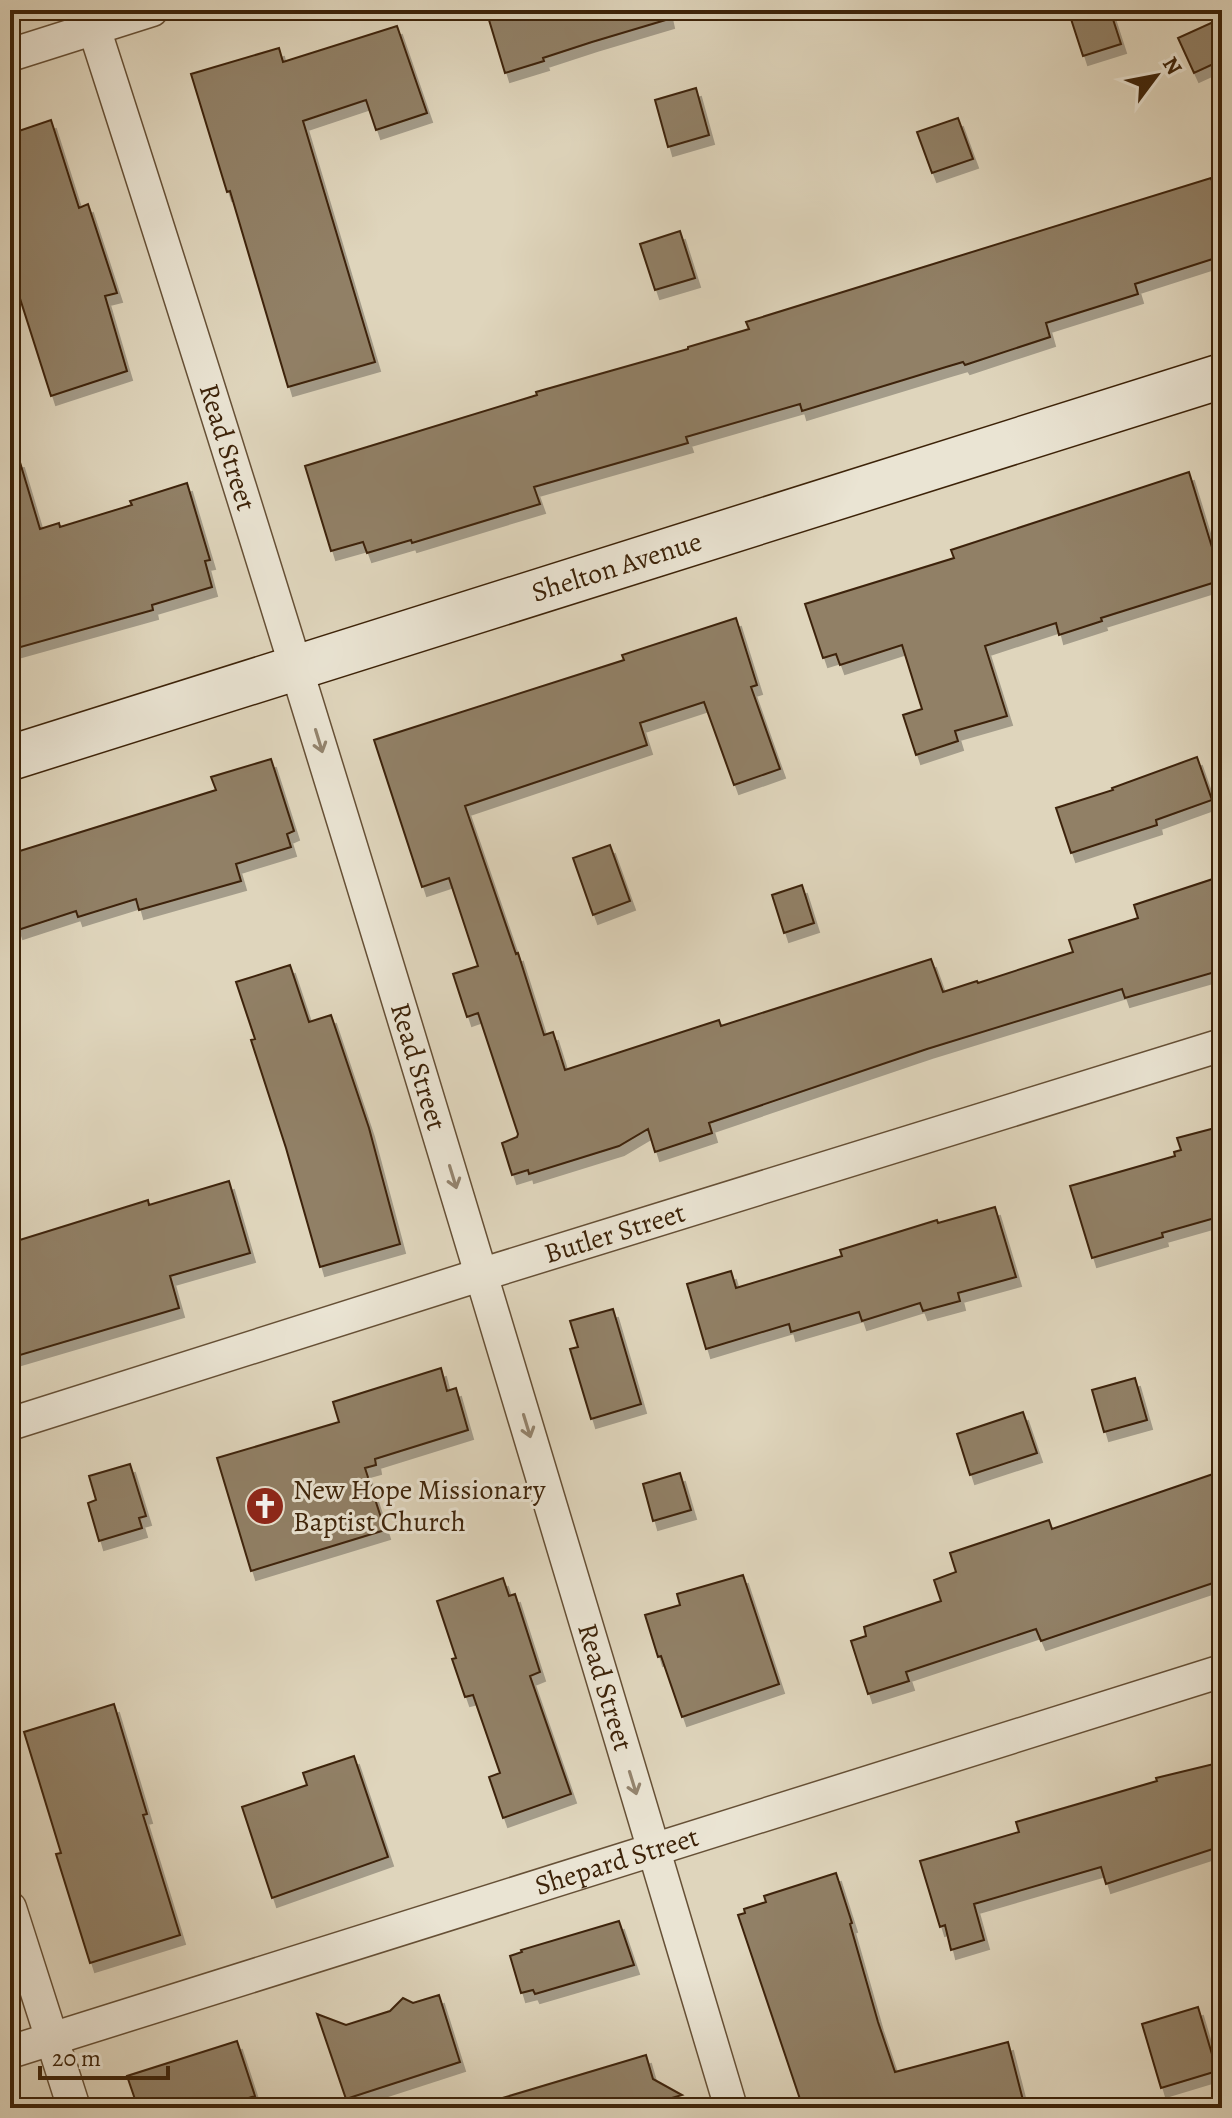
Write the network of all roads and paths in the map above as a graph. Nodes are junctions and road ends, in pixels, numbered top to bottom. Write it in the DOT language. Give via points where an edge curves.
graph roads {
  1 [pos="152,10"];
  2 [pos="94,28"];
  3 [pos="10,55"];
  4 [pos="1222,376"];
  5 [pos="296,666"];
  6 [pos="10,758"];
  7 [pos="1222,1045"];
  8 [pos="483,1274"];
  9 [pos="10,1424"];
  10 [pos="1222,1671"];
  11 [pos="653,1849"];
  12 [pos="10,1908"];
  13 [pos="52,2039"];
  14 [pos="10,2052"];
  15 [pos="74,2108"];
  16 [pos="731,2108"];
  1 -- 2 [label="street"];
  2 -- 3 [label="street"];
  2 -- 5 [label="street, Read Street"];
  4 -- 5 [label="street, Shelton Avenue"];
  5 -- 6 [label="street, Shelton Avenue"];
  5 -- 8 [label="street, Read Street, one-way"];
  7 -- 8 [label="street, Butler Street"];
  8 -- 9 [label="street, Butler Street"];
  8 -- 11 [label="street, Read Street, one-way"];
  10 -- 11 [label="street, Shepard Street"];
  11 -- 13 [label="street, Shepard Street"];
  11 -- 16 [label="street, Read Street"];
  12 -- 13 [label="street"];
  13 -- 14 [label="street, Shepard Street"];
  13 -- 15 [label="street"];
}
